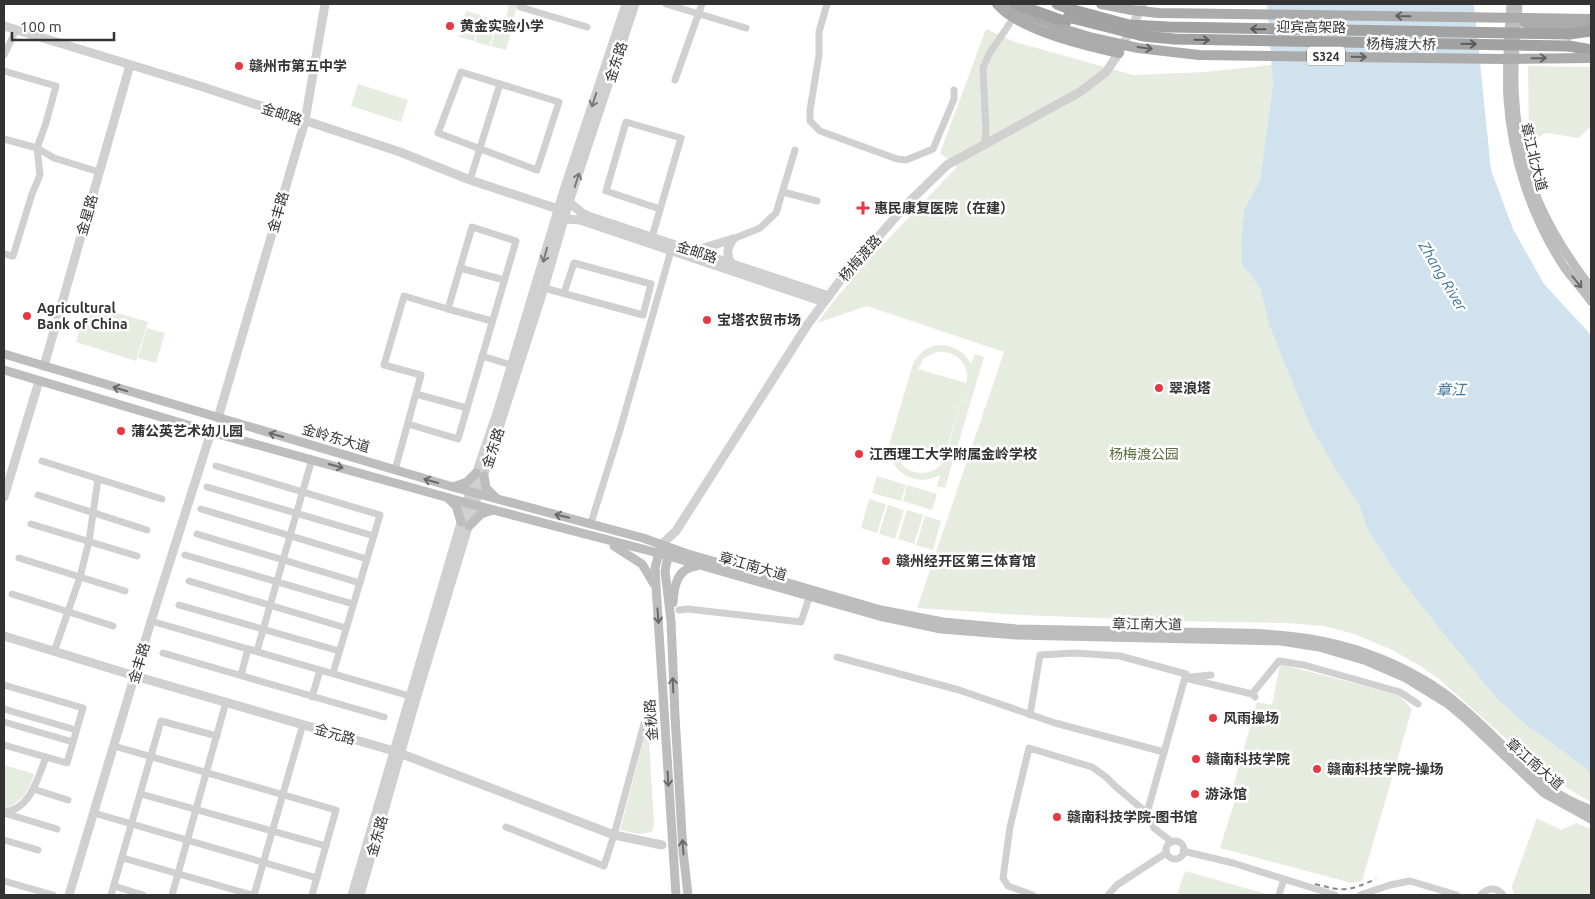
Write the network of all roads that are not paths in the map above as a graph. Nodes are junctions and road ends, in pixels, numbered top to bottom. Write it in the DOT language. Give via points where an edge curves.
graph roads {
  1 [pos="325,4"];
  2 [pos="521,4"];
  3 [pos="626,4"];
  4 [pos="635,4"];
  5 [pos="666,4"];
  6 [pos="702,4"];
  7 [pos="827,4"];
  8 [pos="997,4"];
  9 [pos="1002,4"];
  10 [pos="1016,4"];
  11 [pos="1035,4"];
  12 [pos="1057,4"];
  13 [pos="1101,4"];
  14 [pos="1143,4"];
  15 [pos="1511,4"];
  16 [pos="1518,4"];
  17 [pos="698,14"];
  18 [pos="1068,16"];
  19 [pos="1591,19"];
  20 [pos="1514,22"];
  21 [pos="1010,23"];
  22 [pos="1591,25"];
  23 [pos="4,26"];
  24 [pos="587,27"];
  25 [pos="746,28"];
  26 [pos="16,30"];
  27 [pos="1144,31"];
  28 [pos="1591,31"];
  29 [pos="1591,36"];
  30 [pos="1569,40"];
  31 [pos="1591,45"];
  32 [pos="1591,50"];
  33 [pos="1119,53"];
  34 [pos="4,55"];
  35 [pos="1591,58"];
  36 [pos="130,64"];
  37 [pos="4,71"];
  38 [pos="675,80"];
  39 [pos="500,84"];
  40 [pos="954,90"];
  41 [pos="305,121"];
  42 [pos="4,139"];
  43 [pos="984,145"];
  44 [pos="37,148"];
  45 [pos="480,149"];
  46 [pos="795,150"];
  47 [pos="99,172"];
  48 [pos="470,180"];
  49 [pos="783,192"];
  50 [pos="817,201"];
  51 [pos="569,202"];
  52 [pos="558,209"];
  53 [pos="660,209"];
  54 [pos="565,219"];
  55 [pos="652,237"];
  56 [pos="733,239"];
  57 [pos="672,247"];
  58 [pos="694,251"];
  59 [pos="4,254"];
  60 [pos="731,263"];
  61 [pos="460,268"];
  62 [pos="504,280"];
  63 [pos="544,288"];
  64 [pos="1591,288"];
  65 [pos="564,293"];
  66 [pos="827,299"];
  67 [pos="1591,301"];
  68 [pos="448,309"];
  69 [pos="492,322"];
  70 [pos="4,354"];
  71 [pos="482,356"];
  72 [pos="511,364"];
  73 [pos="44,366"];
  74 [pos="4,370"];
  75 [pos="38,381"];
  76 [pos="416,394"];
  77 [pos="467,408"];
  78 [pos="218,418"];
  79 [pos="408,424"];
  80 [pos="211,432"];
  81 [pos="312,459"];
  82 [pos="42,461"];
  83 [pos="216,466"];
  84 [pos="395,470"];
  85 [pos="480,475"];
  86 [pos="98,479"];
  87 [pos="207,487"];
  88 [pos="453,487"];
  89 [pos="303,492"];
  90 [pos="474,493"];
  91 [pos="38,496"];
  92 [pos="4,497"];
  93 [pos="448,498"];
  94 [pos="162,499"];
  95 [pos="501,500"];
  96 [pos="471,504"];
  97 [pos="201,509"];
  98 [pos="494,510"];
  99 [pos="93,513"];
  100 [pos="296,514"];
  101 [pos="591,523"];
  102 [pos="31,524"];
  103 [pos="465,524"];
  104 [pos="147,530"];
  105 [pos="197,534"];
  106 [pos="374,536"];
  107 [pos="290,537"];
  108 [pos="600,539"];
  109 [pos="88,541"];
  110 [pos="664,550"];
  111 [pos="185,555"];
  112 [pos="137,556"];
  113 [pos="19,558"];
  114 [pos="367,559"];
  115 [pos="283,560"];
  116 [pos="700,566"];
  117 [pos="80,577"];
  118 [pos="189,581"];
  119 [pos="276,583"];
  120 [pos="360,583"];
  121 [pos="656,586"];
  122 [pos="125,591"];
  123 [pos="12,594"];
  124 [pos="811,594"];
  125 [pos="353,604"];
  126 [pos="179,605"];
  127 [pos="270,605"];
  128 [pos="679,610"];
  129 [pos="68,612"];
  130 [pos="151,621"];
  131 [pos="671,621"];
  132 [pos="113,626"];
  133 [pos="346,628"];
  134 [pos="263,629"];
  135 [pos="4,636"];
  136 [pos="1297,640"];
  137 [pos="248,649"];
  138 [pos="256,651"];
  139 [pos="339,651"];
  140 [pos="54,652"];
  141 [pos="163,653"];
  142 [pos="837,657"];
  143 [pos="320,670"];
  144 [pos="333,674"];
  145 [pos="241,675"];
  146 [pos="1211,675"];
  147 [pos="135,676"];
  148 [pos="1185,678"];
  149 [pos="4,685"];
  150 [pos="410,696"];
  151 [pos="312,697"];
  152 [pos="226,702"];
  153 [pos="1418,704"];
  154 [pos="4,709"];
  155 [pos="1030,714"];
  156 [pos="384,717"];
  157 [pos="4,722"];
  158 [pos="303,724"];
  159 [pos="644,724"];
  160 [pos="76,730"];
  161 [pos="217,736"];
  162 [pos="73,742"];
  163 [pos="4,745"];
  164 [pos="114,746"];
  165 [pos="397,752"];
  166 [pos="1164,752"];
  167 [pos="151,756"];
  168 [pos="46,757"];
  169 [pos="206,772"];
  170 [pos="33,789"];
  171 [pos="141,794"];
  172 [pos="283,794"];
  173 [pos="68,800"];
  174 [pos="196,809"];
  175 [pos="1591,810"];
  176 [pos="94,812"];
  177 [pos="4,813"];
  178 [pos="1147,814"];
  179 [pos="1591,819"];
  180 [pos="132,824"];
  181 [pos="506,827"];
  182 [pos="57,829"];
  183 [pos="272,831"];
  184 [pos="614,835"];
  185 [pos="4,840"];
  186 [pos="188,840"];
  187 [pos="1172,842"];
  188 [pos="662,845"];
  189 [pos="326,846"];
  190 [pos="38,850"];
  191 [pos="1183,851"];
  192 [pos="1166,853"];
  193 [pos="123,858"];
  194 [pos="263,862"];
  195 [pos="178,874"];
  196 [pos="317,878"];
  197 [pos="1284,879"];
  198 [pos="4,881"];
  199 [pos="114,886"];
  200 [pos="53,895"];
  201 [pos="69,895"];
  202 [pos="111,895"];
  203 [pos="143,895"];
  204 [pos="172,895"];
  205 [pos="253,895"];
  206 [pos="312,895"];
  207 [pos="352,895"];
  208 [pos="360,895"];
  209 [pos="676,895"];
  210 [pos="688,895"];
  211 [pos="1033,895"];
  212 [pos="1108,895"];
  213 [pos="1279,895"];
  214 [pos="1335,895"];
  215 [pos="1360,895"];
  216 [pos="1457,895"];
  217 [pos="1482,895"];
  218 [pos="1503,895"];
  1 -- 41 [label="street, 金丰路"];
  2 -- 24 [label="street" via="520,7"];
  3 -- 52 [label="street, 金东路, one-way"];
  51 -- 4 [label="street, 金东路, one-way"];
  5 -- 17 [label="street"];
  6 -- 17 [label="street"];
  7 -- 40 [label="street" via="819,32 819,55 810,110 810,121 820,131 906,160 933,149 954,99"];
  8 -- 33 [label="main road" via="1009,15 1029,25"];
  9 -- 18 [label="main road, S324"];
  10 -- 18 [label="highway"];
  11 -- 18 [label="highway"];
  12 -- 18 [label="highway"];
  19 -- 13 [label="main road, 杨梅渡大桥, one-way, bridge" via="1158,12"];
  14 -- 33 [label="street, 杨梅渡路"];
  15 -- 20 [label="main road, 章江北大道"];
  16 -- 20 [label="main road, 章江北大道"];
  17 -- 25 [label="street"];
  17 -- 38 [label="street"];
  18 -- 27 [label="highway, bridge"];
  18 -- 27 [label="highway, bridge" via="1106,33"];
  18 -- 35 [label="main road, 杨梅渡大桥 / S324, one-way, bridge" via="1093,38 1138,48 1199,55"];
  20 -- 22 [label="main road"];
  20 -- 64 [label="main road, 章江北大道" via="1515,103 1526,166 1544,215"];
  20 -- 67 [label="main road, 章江北大道, one-way" via="1508,101 1520,170 1549,240 1565,268"];
  21 -- 43 [label="street" via="983,68"];
  23 -- 26 [label="street, 金邮路"];
  26 -- 34 [label="street"];
  26 -- 36 [label="street, 金邮路"];
  27 -- 30 [label="highway, 迎宾高架路, bridge" via="1215,29"];
  28 -- 30 [label="highway"];
  29 -- 30 [label="highway, 迎宾高架路"];
  30 -- 31 [label="highway, 迎宾高架路"];
  30 -- 32 [label="highway"];
  33 -- 43 [label="street, 杨梅渡路" via="1106,72 1080,92"];
  36 -- 41 [label="street, 金邮路"];
  36 -- 47 [label="street, 金星路"];
  37 -- 44 [label="street" via="56,86"];
  39 -- 45 [label="street"];
  39 -- 45 [label="street" via="461,72 438,133"];
  39 -- 45 [label="street" via="559,102 537,170"];
  41 -- 48 [label="street, 金邮路" via="400,152"];
  41 -- 78 [label="street, 金丰路"];
  42 -- 44 [label="street"];
  43 -- 66 [label="street, 杨梅渡路" via="947,165 907,204"];
  44 -- 47 [label="street" via="54,158"];
  44 -- 59 [label="street" via="40,175 13,256"];
  45 -- 48 [label="street"];
  46 -- 49 [label="street"];
  47 -- 73 [label="street, 金星路"];
  48 -- 52 [label="street, 金邮路"];
  49 -- 50 [label="street"];
  49 -- 56 [label="street" via="776,214 760,228"];
  51 -- 54 [label="street, 金东路"];
  51 -- 55 [label="street, 金邮路" via="591,217"];
  52 -- 72 [label="street, 金东路, one-way"];
  53 -- 53 [label="street" via="682,138 626,122 606,191"];
  53 -- 55 [label="street"];
  54 -- 57 [label="street, 金邮路" via="580,220"];
  54 -- 63 [label="street, 金东路"];
  55 -- 57 [label="street, 金邮路"];
  56 -- 58 [label="street"];
  56 -- 60 [label="street" via="728,250"];
  57 -- 58 [label="street, 金邮路"];
  57 -- 66 [label="street, 金邮路"];
  57 -- 101 [label="street"];
  58 -- 60 [label="street, 金邮路"];
  60 -- 66 [label="street, 金邮路"];
  61 -- 62 [label="street"];
  61 -- 62 [label="street" via="472,227 516,241"];
  61 -- 68 [label="street"];
  62 -- 69 [label="street"];
  63 -- 65 [label="street"];
  63 -- 85 [label="street, 金东路"];
  65 -- 65 [label="street" via="643,314 651,284 574,264"];
  66 -- 110 [label="street, 杨梅渡路"];
  68 -- 69 [label="street"];
  68 -- 76 [label="street" via="404,296 384,365 422,375"];
  69 -- 71 [label="street"];
  70 -- 73 [label="main road, 金岭东大道"];
  71 -- 72 [label="street"];
  71 -- 77 [label="street"];
  72 -- 85 [label="street, 金东路"];
  78 -- 73 [label="main road, 金岭东大道, one-way"];
  74 -- 75 [label="main road, 金岭东大道"];
  75 -- 80 [label="main road, 金岭东大道"];
  75 -- 92 [label="street"];
  76 -- 77 [label="street"];
  76 -- 79 [label="street"];
  77 -- 79 [label="street" via="458,439"];
  84 -- 78 [label="main road, 金岭东大道, one-way"];
  79 -- 84 [label="street"];
  80 -- 81 [label="main road, 金岭东大道"];
  80 -- 130 [label="street, 金丰路"];
  81 -- 89 [label="street"];
  81 -- 93 [label="main road, 金岭东大道, one-way"];
  82 -- 86 [label="street"];
  83 -- 89 [label="street"];
  88 -- 84 [label="main road, 金岭东大道, one-way"];
  85 -- 88 [label="main road"];
  85 -- 90 [label="street, 金东路"];
  85 -- 95 [label="main road" via="489,492"];
  86 -- 94 [label="street"];
  86 -- 99 [label="street"];
  87 -- 100 [label="street"];
  88 -- 90 [label="main road, 金岭东大道"];
  89 -- 100 [label="street"];
  89 -- 106 [label="street" via="380,514"];
  90 -- 95 [label="main road, 金岭东大道"];
  90 -- 96 [label="street, 金东路"];
  91 -- 99 [label="street"];
  93 -- 96 [label="main road, 金岭东大道"];
  93 -- 103 [label="main road"];
  101 -- 95 [label="main road, 金岭东大道, one-way"];
  96 -- 98 [label="main road, 金岭东大道"];
  96 -- 103 [label="street, 金东路"];
  97 -- 107 [label="street"];
  98 -- 103 [label="main road"];
  98 -- 108 [label="main road, 金岭东大道"];
  99 -- 104 [label="street"];
  99 -- 109 [label="street"];
  100 -- 106 [label="street"];
  100 -- 107 [label="street"];
  101 -- 110 [label="main road, 金岭东大道"];
  102 -- 109 [label="street"];
  103 -- 150 [label="street, 金东路"];
  103 -- 165 [label="street, 金东路"];
  105 -- 115 [label="street"];
  106 -- 114 [label="street"];
  107 -- 114 [label="street"];
  107 -- 115 [label="street"];
  108 -- 110 [label="main road, 金岭东大道"];
  108 -- 121 [label="main road" via="635,558"];
  109 -- 112 [label="street"];
  109 -- 117 [label="street"];
  110 -- 116 [label="main road, 章江南大道"];
  110 -- 121 [label="main road, 金秋路" via="655,568"];
  110 -- 124 [label="main road, 章江南大道"];
  110 -- 131 [label="main road, 金秋路"];
  111 -- 119 [label="street"];
  113 -- 117 [label="street"];
  114 -- 120 [label="street"];
  115 -- 119 [label="street"];
  115 -- 120 [label="street"];
  116 -- 124 [label="main road, 章江南大道"];
  116 -- 131 [label="main road" via="689,567 678,577"];
  117 -- 122 [label="street"];
  117 -- 129 [label="street"];
  118 -- 127 [label="street"];
  119 -- 125 [label="street"];
  119 -- 127 [label="street"];
  120 -- 125 [label="street"];
  121 -- 209 [label="main road, 金秋路, one-way"];
  123 -- 129 [label="street"];
  124 -- 128 [label="street" via="801,622"];
  124 -- 136 [label="main road, 章江南大道" via="942,626 1267,633"];
  125 -- 133 [label="street"];
  126 -- 134 [label="street"];
  127 -- 133 [label="street"];
  127 -- 134 [label="street"];
  129 -- 132 [label="street"];
  129 -- 140 [label="street"];
  130 -- 137 [label="street"];
  130 -- 147 [label="street, 金丰路"];
  210 -- 131 [label="main road, 金秋路, one-way"];
  133 -- 139 [label="street"];
  134 -- 138 [label="street"];
  134 -- 139 [label="street"];
  135 -- 140 [label="street, 金元路"];
  136 -- 175 [label="main road, 章江南大道" via="1322,640 1353,648 1422,678 1470,714 1547,787"];
  136 -- 179 [label="main road, 章江南大道" via="1367,661 1418,684 1458,712 1544,793"];
  137 -- 138 [label="street"];
  137 -- 145 [label="street"];
  138 -- 143 [label="street"];
  139 -- 144 [label="street"];
  140 -- 147 [label="street, 金元路"];
  141 -- 145 [label="street"];
  142 -- 155 [label="street" via="960,690"];
  143 -- 144 [label="street"];
  143 -- 151 [label="street"];
  144 -- 150 [label="street"];
  145 -- 151 [label="street"];
  146 -- 148 [label="street"];
  147 -- 152 [label="street, 金元路"];
  147 -- 164 [label="street, 金丰路"];
  148 -- 153 [label="street" via="1254,696 1279,661 1400,692"];
  148 -- 155 [label="street" via="1186,674 1120,656 1040,655"];
  148 -- 166 [label="street"];
  149 -- 160 [label="street" via="83,708"];
  150 -- 165 [label="street, 金东路"];
  151 -- 156 [label="street"];
  152 -- 158 [label="street, 金元路"];
  152 -- 161 [label="street"];
  154 -- 160 [label="street"];
  155 -- 166 [label="street"];
  157 -- 162 [label="street"];
  158 -- 165 [label="street, 金元路"];
  158 -- 172 [label="street"];
  159 -- 184 [label="street"];
  160 -- 162 [label="street"];
  161 -- 167 [label="street" via="161,721"];
  161 -- 169 [label="street"];
  162 -- 168 [label="street" via="67,763"];
  163 -- 168 [label="street"];
  164 -- 167 [label="street"];
  164 -- 176 [label="street, 金丰路"];
  165 -- 184 [label="street, 金元路"];
  165 -- 207 [label="street, 金东路"];
  165 -- 208 [label="street, 金东路"];
  166 -- 178 [label="street"];
  167 -- 169 [label="street"];
  167 -- 171 [label="street"];
  168 -- 170 [label="street"];
  169 -- 172 [label="street"];
  169 -- 174 [label="street"];
  170 -- 173 [label="street"];
  170 -- 177 [label="street" via="20,807"];
  171 -- 174 [label="street"];
  171 -- 180 [label="street"];
  172 -- 183 [label="street"];
  172 -- 189 [label="street" via="336,810"];
  174 -- 183 [label="street"];
  174 -- 186 [label="street"];
  176 -- 180 [label="street"];
  176 -- 201 [label="street, 金丰路"];
  177 -- 182 [label="street"];
  178 -- 187 [label="street" via="1154,828"];
  178 -- 211 [label="street" via="1092,767 1029,748 1010,826 1003,878 1008,886"];
  180 -- 186 [label="street"];
  180 -- 193 [label="street"];
  181 -- 184 [label="street" via="604,866"];
  183 -- 189 [label="street"];
  183 -- 194 [label="street"];
  184 -- 188 [label="street, 金元路"];
  185 -- 190 [label="street"];
  186 -- 194 [label="street"];
  186 -- 195 [label="street"];
  187 -- 191 [label="street" via="1181,844"];
  187 -- 192 [label="street"];
  189 -- 196 [label="street"];
  191 -- 192 [label="street" via="1176,859"];
  191 -- 197 [label="street"];
  192 -- 212 [label="street" via="1117,885"];
  193 -- 195 [label="street"];
  193 -- 199 [label="street"];
  194 -- 196 [label="street"];
  194 -- 205 [label="street"];
  195 -- 204 [label="street"];
  195 -- 205 [label="street"];
  196 -- 206 [label="street"];
  197 -- 213 [label="street"];
  197 -- 214 [label="street"];
  198 -- 200 [label="street"];
  199 -- 202 [label="street"];
  199 -- 203 [label="street"];
  215 -- 216 [label="street" via="1390,884 1410,881"];
  217 -- 218 [label="street" via="1492,888"];
}
